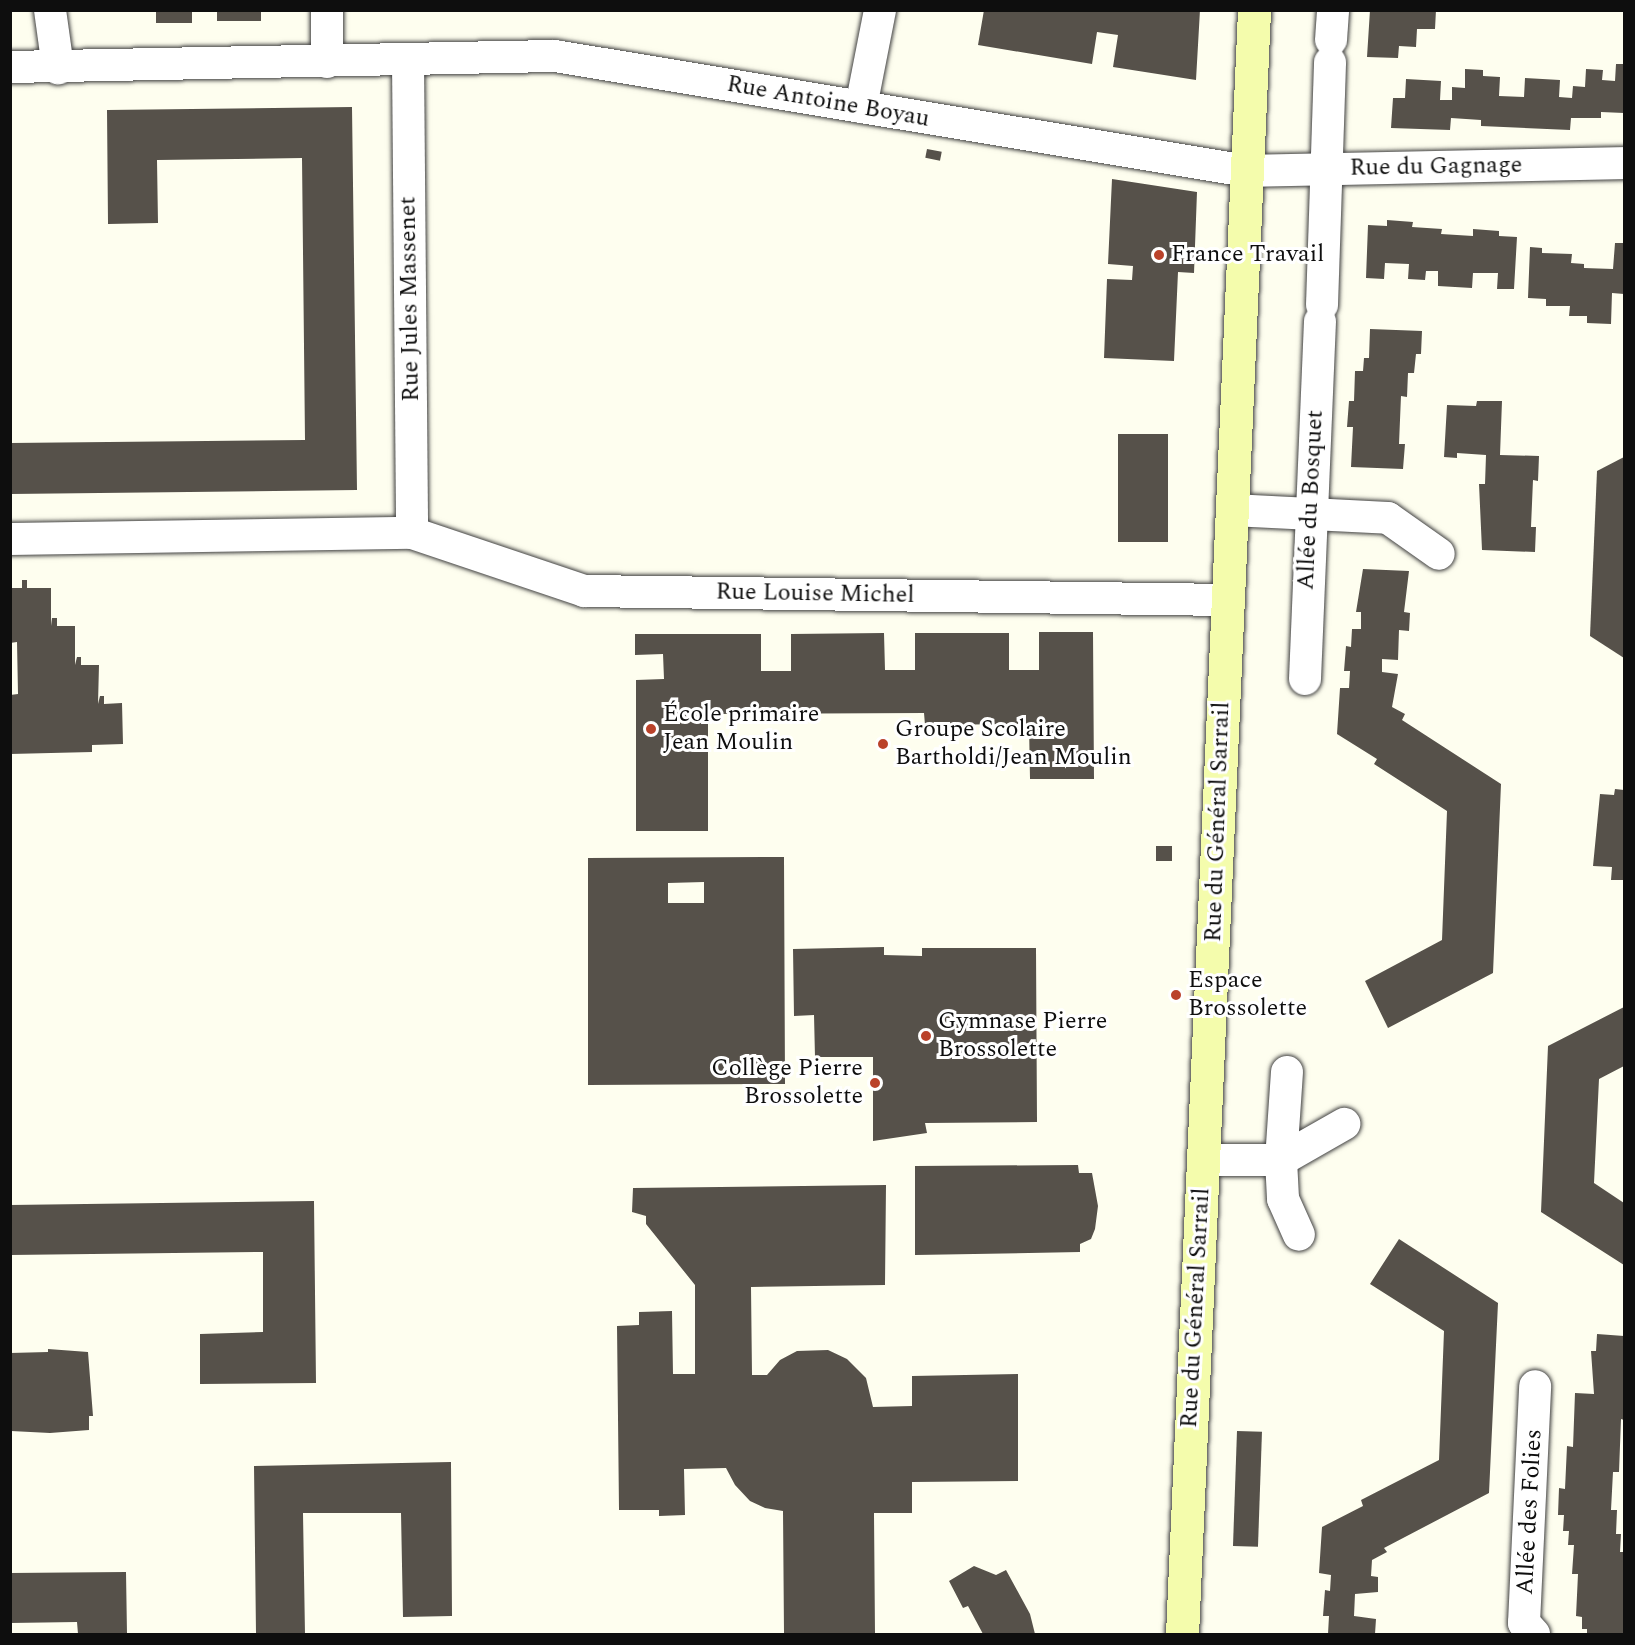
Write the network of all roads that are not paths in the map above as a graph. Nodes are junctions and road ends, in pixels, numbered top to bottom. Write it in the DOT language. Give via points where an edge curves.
graph roads {
  1 [pos="50,10"];
  2 [pos="327,10"];
  3 [pos="880,10"];
  4 [pos="1254,10"];
  5 [pos="1331,37"];
  6 [pos="408,60"];
  7 [pos="327,62"];
  8 [pos="10,67"];
  9 [pos="58,68"];
  10 [pos="861,107"];
  11 [pos="1624,164"];
  12 [pos="1324,169"];
  13 [pos="1247,171"];
  14 [pos="1232,510"];
  15 [pos="1309,514"];
  16 [pos="412,533"];
  17 [pos="10,539"];
  18 [pos="1439,554"];
  19 [pos="1227,600"];
  20 [pos="1305,679"];
  21 [pos="1287,1072"];
  22 [pos="1344,1124"];
  23 [pos="1203,1160"];
  24 [pos="1281,1160"];
  25 [pos="1299,1235"];
  26 [pos="1535,1386"];
  27 [pos="1182,1635"];
  28 [pos="1534,1635"];
  1 -- 9 [label="street"];
  2 -- 7 [label="street"];
  3 -- 10 [label="street"];
  4 -- 13 [label="main road, Rue du Général Sarrail"];
  5 -- 12 [label="street, Allée du Bosquet"];
  6 -- 7 [label="street"];
  6 -- 10 [label="street, Rue Antoine Boyau" via="570,57"];
  6 -- 16 [label="street, Rue Jules Massenet"];
  7 -- 9 [label="street"];
  8 -- 9 [label="street"];
  10 -- 13 [label="street, Rue Antoine Boyau"];
  11 -- 12 [label="street, Rue du Gagnage"];
  12 -- 13 [label="street, Rue du Gagnage"];
  12 -- 15 [label="street, Allée du Bosquet" via="1321,313"];
  13 -- 14 [label="main road, Rue du Général Sarrail"];
  14 -- 15 [label="street"];
  14 -- 19 [label="main road, Rue du Général Sarrail"];
  15 -- 18 [label="street" via="1388,518"];
  15 -- 20 [label="street, Allée du Bosquet"];
  16 -- 17 [label="street"];
  16 -- 19 [label="street, Rue Louise Michel" via="584,591"];
  19 -- 23 [label="main road, Rue du Général Sarrail"];
  21 -- 24 [label="street"];
  22 -- 24 [label="street"];
  23 -- 24 [label="street"];
  23 -- 27 [label="main road, Rue du Général Sarrail"];
  24 -- 25 [label="street" via="1283,1199"];
  26 -- 28 [label="street, Allée des Folies" via="1524,1623"];
}
